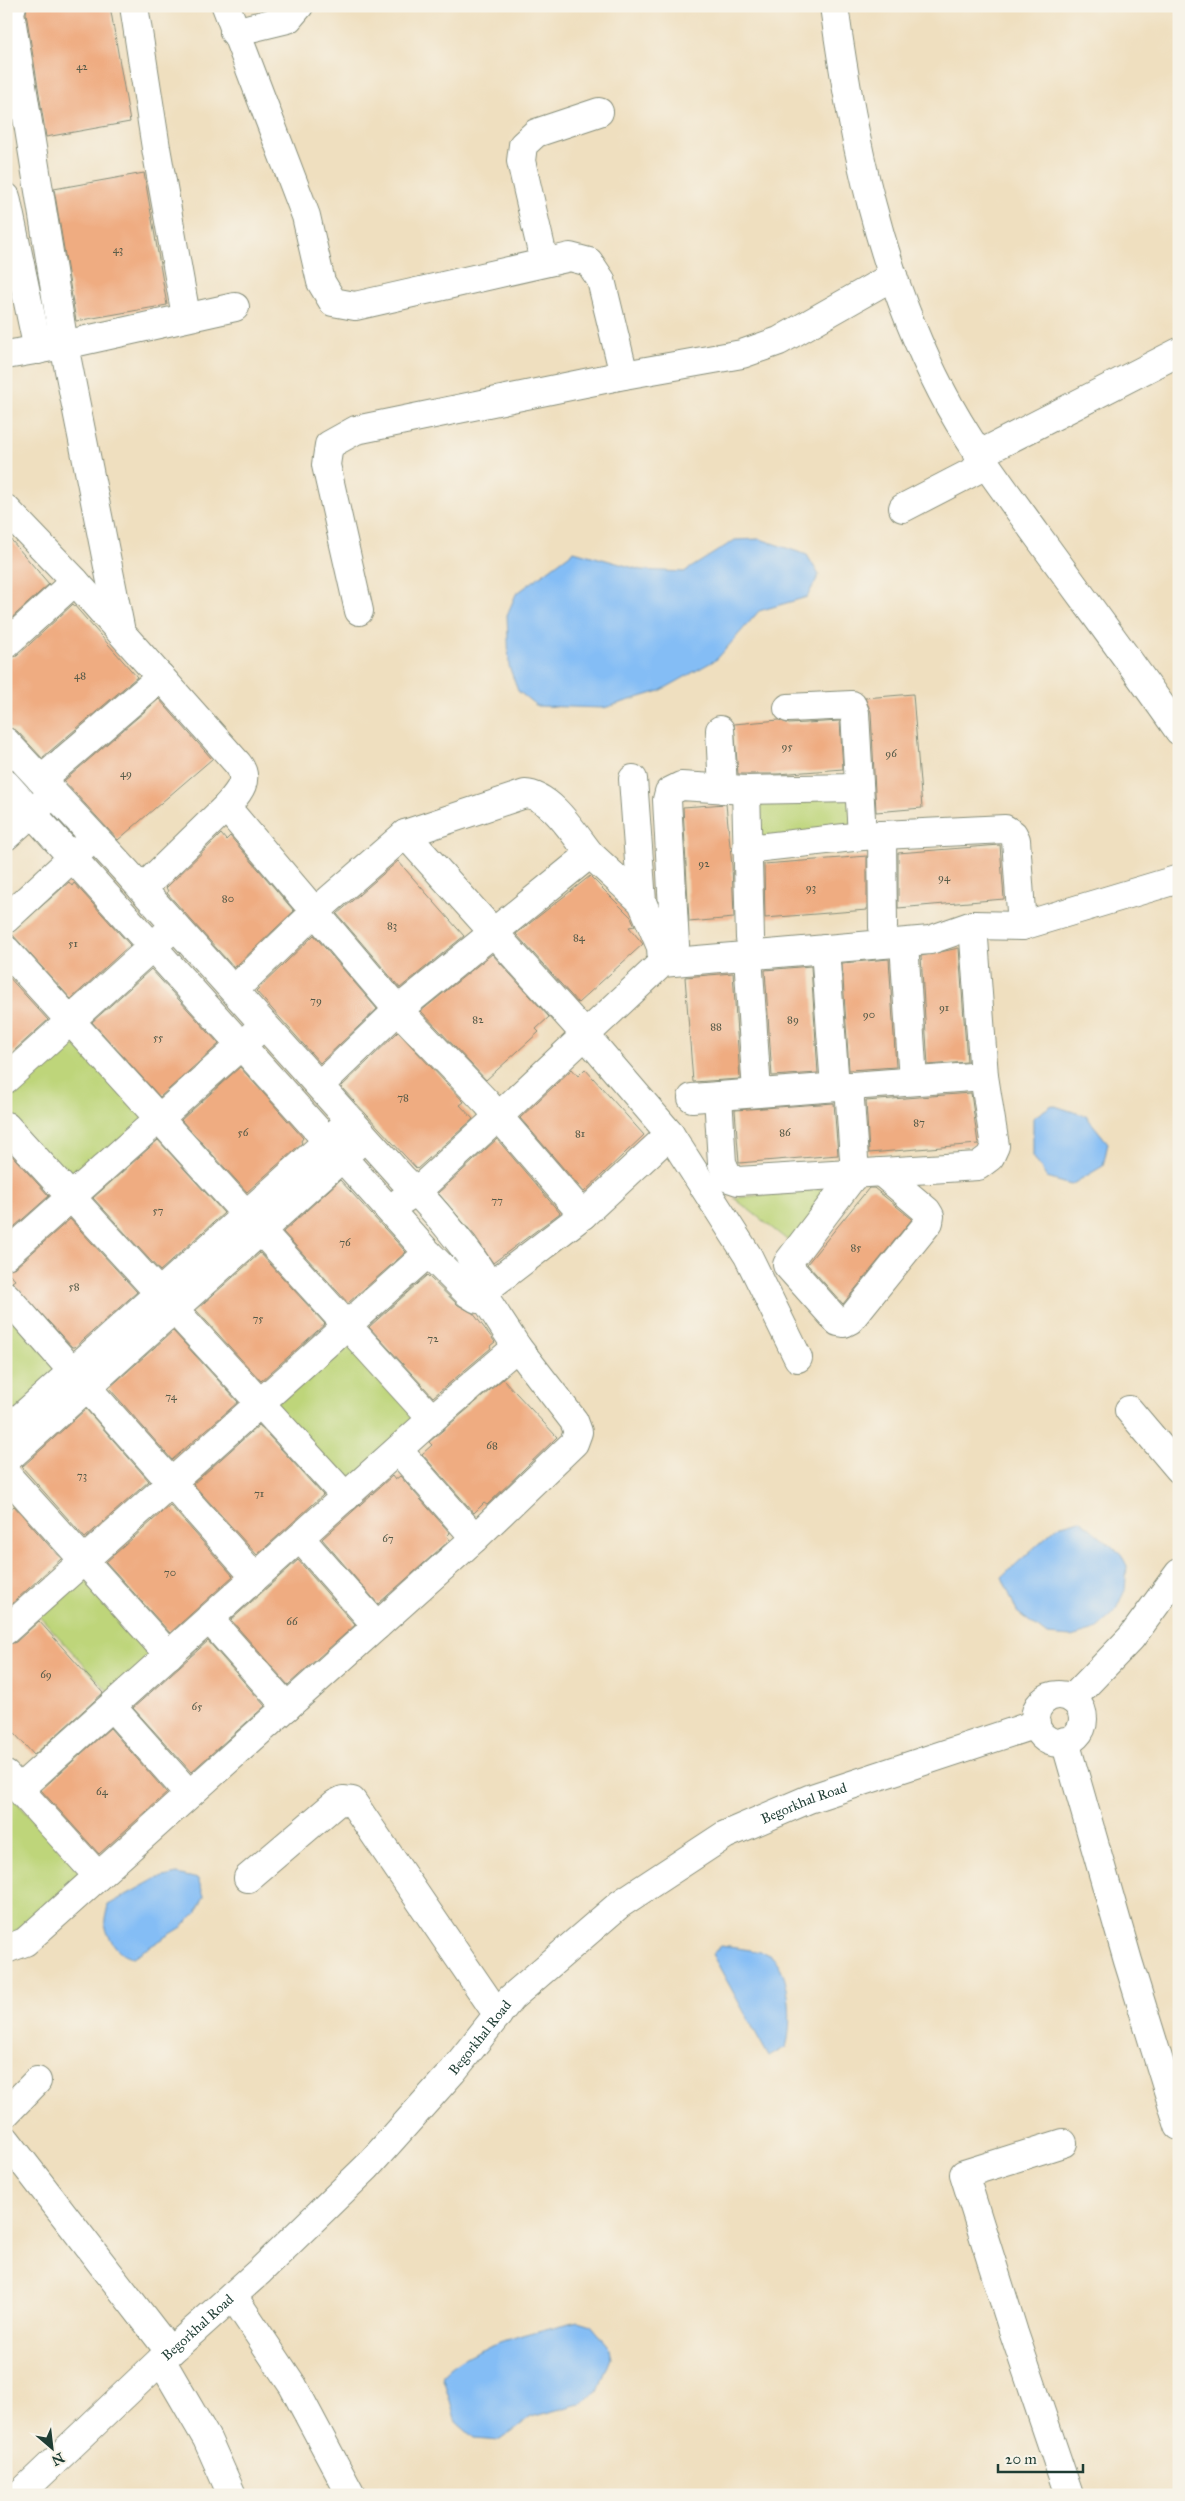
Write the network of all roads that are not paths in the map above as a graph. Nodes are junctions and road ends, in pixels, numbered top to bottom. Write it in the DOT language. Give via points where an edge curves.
graph roads {
  1 [pos="12,6"];
  2 [pos="134,6"];
  3 [pos="226,6"];
  4 [pos="299,6"];
  5 [pos="834,6"];
  6 [pos="234,32"];
  7 [pos="599,112"];
  8 [pos="6,197"];
  9 [pos="544,261"];
  10 [pos="893,276"];
  11 [pos="235,307"];
  12 [pos="186,316"];
  13 [pos="51,348"];
  14 [pos="1179,352"];
  15 [pos="6,355"];
  16 [pos="624,374"];
  17 [pos="982,460"];
  18 [pos="903,508"];
  19 [pos="6,509"];
  20 [pos="75,581"];
  21 [pos="359,611"];
  22 [pos="121,632"];
  23 [pos="6,644"];
  24 [pos="160,677"];
  25 [pos="788,708"];
  26 [pos="720,730"];
  27 [pos="1179,731"];
  28 [pos="6,742"];
  29 [pos="632,779"];
  30 [pos="6,784"];
  31 [pos="47,786"];
  32 [pos="857,788"];
  33 [pos="734,789"];
  34 [pos="226,807"];
  35 [pos="32,812"];
  36 [pos="405,834"];
  37 [pos="6,836"];
  38 [pos="94,836"];
  39 [pos="872,836"];
  40 [pos="747,849"];
  41 [pos="590,854"];
  42 [pos="73,858"];
  43 [pos="1179,879"];
  44 [pos="142,889"];
  45 [pos="642,902"];
  46 [pos="315,912"];
  47 [pos="6,919"];
  48 [pos="176,926"];
  49 [pos="1022,926"];
  50 [pos="964,928"];
  51 [pos="495,932"];
  52 [pos="893,935"];
  53 [pos="153,947"];
  54 [pos="749,947"];
  55 [pos="826,949"];
  56 [pos="6,950"];
  57 [pos="666,952"];
  58 [pos="234,990"];
  59 [pos="398,1010"];
  60 [pos="71,1021"];
  61 [pos="266,1024"];
  62 [pos="580,1029"];
  63 [pos="240,1044"];
  64 [pos="984,1076"];
  65 [pos="6,1079"];
  66 [pos="913,1081"];
  67 [pos="320,1084"];
  68 [pos="842,1086"];
  69 [pos="757,1092"];
  70 [pos="493,1109"];
  71 [pos="159,1118"];
  72 [pos="6,1126"];
  73 [pos="358,1129"];
  74 [pos="670,1134"];
  75 [pos="335,1149"];
  76 [pos="868,1173"];
  77 [pos="410,1185"];
  78 [pos="71,1197"];
  79 [pos="384,1203"];
  80 [pos="583,1215"];
  81 [pos="254,1222"];
  82 [pos="428,1253"];
  83 [pos="6,1255"];
  84 [pos="487,1293"];
  85 [pos="6,1296"];
  86 [pos="167,1301"];
  87 [pos="347,1325"];
  88 [pos="517,1347"];
  89 [pos="798,1358"];
  90 [pos="80,1379"];
  91 [pos="260,1403"];
  92 [pos="1129,1410"];
  93 [pos="432,1420"];
  94 [pos="6,1431"];
  95 [pos="398,1450"];
  96 [pos="6,1460"];
  97 [pos="1179,1469"];
  98 [pos="6,1474"];
  99 [pos="172,1482"];
  100 [pos="346,1497"];
  101 [pos="300,1538"];
  102 [pos="475,1538"];
  103 [pos="84,1560"];
  104 [pos="1179,1573"];
  105 [pos="256,1578"];
  106 [pos="209,1619"];
  107 [pos="377,1626"];
  108 [pos="6,1630"];
  109 [pos="169,1655"];
  110 [pos="1072,1699"];
  111 [pos="112,1707"];
  112 [pos="287,1707"];
  113 [pos="1036,1724"];
  114 [pos="1065,1741"];
  115 [pos="13,1782"];
  116 [pos="189,1794"];
  117 [pos="98,1876"];
  118 [pos="248,1878"];
  119 [pos="6,1949"];
  120 [pos="498,2015"];
  121 [pos="37,2082"];
  122 [pos="6,2113"];
  123 [pos="1179,2126"];
  124 [pos="6,2140"];
  125 [pos="1063,2143"];
  126 [pos="233,2296"];
  127 [pos="165,2356"];
  128 [pos="19,2495"];
  129 [pos="232,2495"];
  130 [pos="351,2495"];
  131 [pos="1070,2495"];
  1 -- 13 [label="street" via="10,12"];
  2 -- 12 [label="street"];
  3 -- 6 [label="street"];
  4 -- 6 [label="street" via="288,19"];
  5 -- 10 [label="street" via="846,95"];
  6 -- 9 [label="street" via="290,171 306,216 321,282 333,302 355,306"];
  7 -- 9 [label="street" via="536,133 523,145 521,161"];
  8 -- 13 [label="street"];
  9 -- 16 [label="street" via="570,257 589,262 600,280"];
  10 -- 16 [label="street" via="779,341 742,354"];
  10 -- 17 [label="street" via="910,325 938,384"];
  11 -- 12 [label="street"];
  12 -- 13 [label="street"];
  13 -- 15 [label="street"];
  13 -- 22 [label="street"];
  14 -- 17 [label="street"];
  16 -- 21 [label="street" via="356,430 329,445 326,465"];
  17 -- 18 [label="street"];
  17 -- 27 [label="street"];
  19 -- 20 [label="street"];
  20 -- 22 [label="street"];
  20 -- 23 [label="street"];
  22 -- 24 [label="street"];
  24 -- 31 [label="street"];
  24 -- 34 [label="street" via="242,770 242,787"];
  25 -- 32 [label="street" via="852,705"];
  26 -- 33 [label="street"];
  28 -- 31 [label="street"];
  29 -- 45 [label="street"];
  30 -- 35 [label="street"];
  31 -- 35 [label="street"];
  31 -- 38 [label="street"];
  32 -- 33 [label="street"];
  32 -- 39 [label="street"];
  33 -- 40 [label="street"];
  33 -- 57 [label="street" via="675,787 670,792 667,800"];
  34 -- 44 [label="street"];
  34 -- 46 [label="street"];
  35 -- 37 [label="street"];
  35 -- 42 [label="street"];
  36 -- 41 [label="street" via="525,794 536,794 552,808"];
  36 -- 46 [label="street"];
  36 -- 51 [label="street"];
  38 -- 42 [label="street"];
  38 -- 44 [label="street"];
  39 -- 40 [label="street"];
  39 -- 49 [label="street" via="1010,831 1016,840"];
  39 -- 52 [label="street"];
  40 -- 54 [label="street"];
  41 -- 45 [label="street"];
  41 -- 51 [label="street"];
  42 -- 47 [label="street"];
  42 -- 53 [label="street"];
  43 -- 49 [label="street"];
  44 -- 48 [label="street"];
  45 -- 57 [label="street"];
  46 -- 58 [label="street"];
  46 -- 59 [label="street"];
  48 -- 53 [label="street"];
  48 -- 58 [label="street"];
  49 -- 50 [label="street"];
  50 -- 52 [label="street" via="926,924"];
  50 -- 64 [label="street"];
  51 -- 59 [label="street"];
  51 -- 62 [label="street"];
  52 -- 54 [label="street"];
  52 -- 55 [label="street"];
  52 -- 66 [label="street"];
  53 -- 60 [label="street"];
  53 -- 63 [label="street"];
  54 -- 55 [label="street"];
  54 -- 57 [label="street"];
  54 -- 69 [label="street"];
  55 -- 68 [label="street"];
  56 -- 60 [label="street"];
  57 -- 62 [label="street"];
  58 -- 61 [label="street"];
  59 -- 67 [label="street"];
  59 -- 70 [label="street"];
  60 -- 65 [label="street"];
  60 -- 71 [label="street"];
  61 -- 63 [label="street"];
  61 -- 67 [label="street"];
  62 -- 70 [label="street"];
  62 -- 74 [label="street"];
  63 -- 71 [label="street"];
  63 -- 75 [label="street"];
  64 -- 66 [label="street"];
  64 -- 76 [label="street" via="995,1146 986,1162 978,1166"];
  66 -- 68 [label="street"];
  67 -- 73 [label="street"];
  68 -- 69 [label="street"];
  68 -- 76 [label="street"];
  69 -- 76 [label="street" via="705,1097 729,1178 738,1181"];
  70 -- 77 [label="street"];
  70 -- 80 [label="street"];
  71 -- 78 [label="street"];
  71 -- 81 [label="street"];
  72 -- 78 [label="street"];
  73 -- 75 [label="street"];
  73 -- 77 [label="street"];
  74 -- 80 [label="street"];
  74 -- 89 [label="street" via="748,1256"];
  75 -- 79 [label="street"];
  75 -- 81 [label="street"];
  76 -- 76 [label="street" via="928,1211 929,1222 850,1320 838,1322 788,1266 789,1260"];
  77 -- 79 [label="street"];
  77 -- 84 [label="street" via="479,1268"];
  78 -- 83 [label="street"];
  78 -- 86 [label="street"];
  79 -- 82 [label="street"];
  80 -- 84 [label="street"];
  81 -- 86 [label="street"];
  81 -- 87 [label="street"];
  82 -- 84 [label="street" via="469,1294 477,1299"];
  82 -- 87 [label="street"];
  84 -- 88 [label="street"];
  85 -- 90 [label="street"];
  86 -- 90 [label="street"];
  86 -- 91 [label="street"];
  87 -- 91 [label="street"];
  87 -- 93 [label="street"];
  88 -- 93 [label="street"];
  88 -- 102 [label="street" via="574,1421 578,1432 574,1443"];
  90 -- 94 [label="street"];
  90 -- 96 [label="street"];
  90 -- 99 [label="street"];
  91 -- 99 [label="street"];
  91 -- 100 [label="street"];
  92 -- 97 [label="street"];
  93 -- 95 [label="street"];
  95 -- 100 [label="street"];
  95 -- 102 [label="street"];
  98 -- 103 [label="street"];
  99 -- 103 [label="street"];
  99 -- 105 [label="street"];
  100 -- 101 [label="street"];
  101 -- 105 [label="street"];
  101 -- 107 [label="street"];
  102 -- 107 [label="street"];
  103 -- 108 [label="street"];
  103 -- 109 [label="street"];
  104 -- 110 [label="street" via="1131,1638"];
  105 -- 106 [label="street"];
  106 -- 109 [label="street"];
  106 -- 112 [label="street"];
  107 -- 112 [label="street"];
  109 -- 111 [label="street"];
  110 -- 113 [label="street" via="1063,1695 1047,1698 1037,1709"];
  110 -- 114 [label="street" via="1081,1710 1082,1725"];
  111 -- 115 [label="street"];
  111 -- 116 [label="street"];
  112 -- 116 [label="street"];
  113 -- 114 [label="street" via="1038,1731 1050,1741"];
  113 -- 120 [label="street, Begorkhal Road" via="810,1799 725,1835 620,1904 511,1998"];
  114 -- 123 [label="street"];
  115 -- 117 [label="street"];
  116 -- 117 [label="street"];
  117 -- 119 [label="street" via="25,1942"];
  118 -- 120 [label="street" via="335,1804 343,1800 352,1801"];
  120 -- 126 [label="street, Begorkhal Road" via="367,2167"];
  121 -- 122 [label="street"];
  124 -- 127 [label="street"];
  125 -- 131 [label="street" via="964,2174"];
  126 -- 127 [label="street, Begorkhal Road"];
  126 -- 130 [label="street" via="288,2378"];
  127 -- 128 [label="street, Begorkhal Road"];
  127 -- 129 [label="street"];
}
